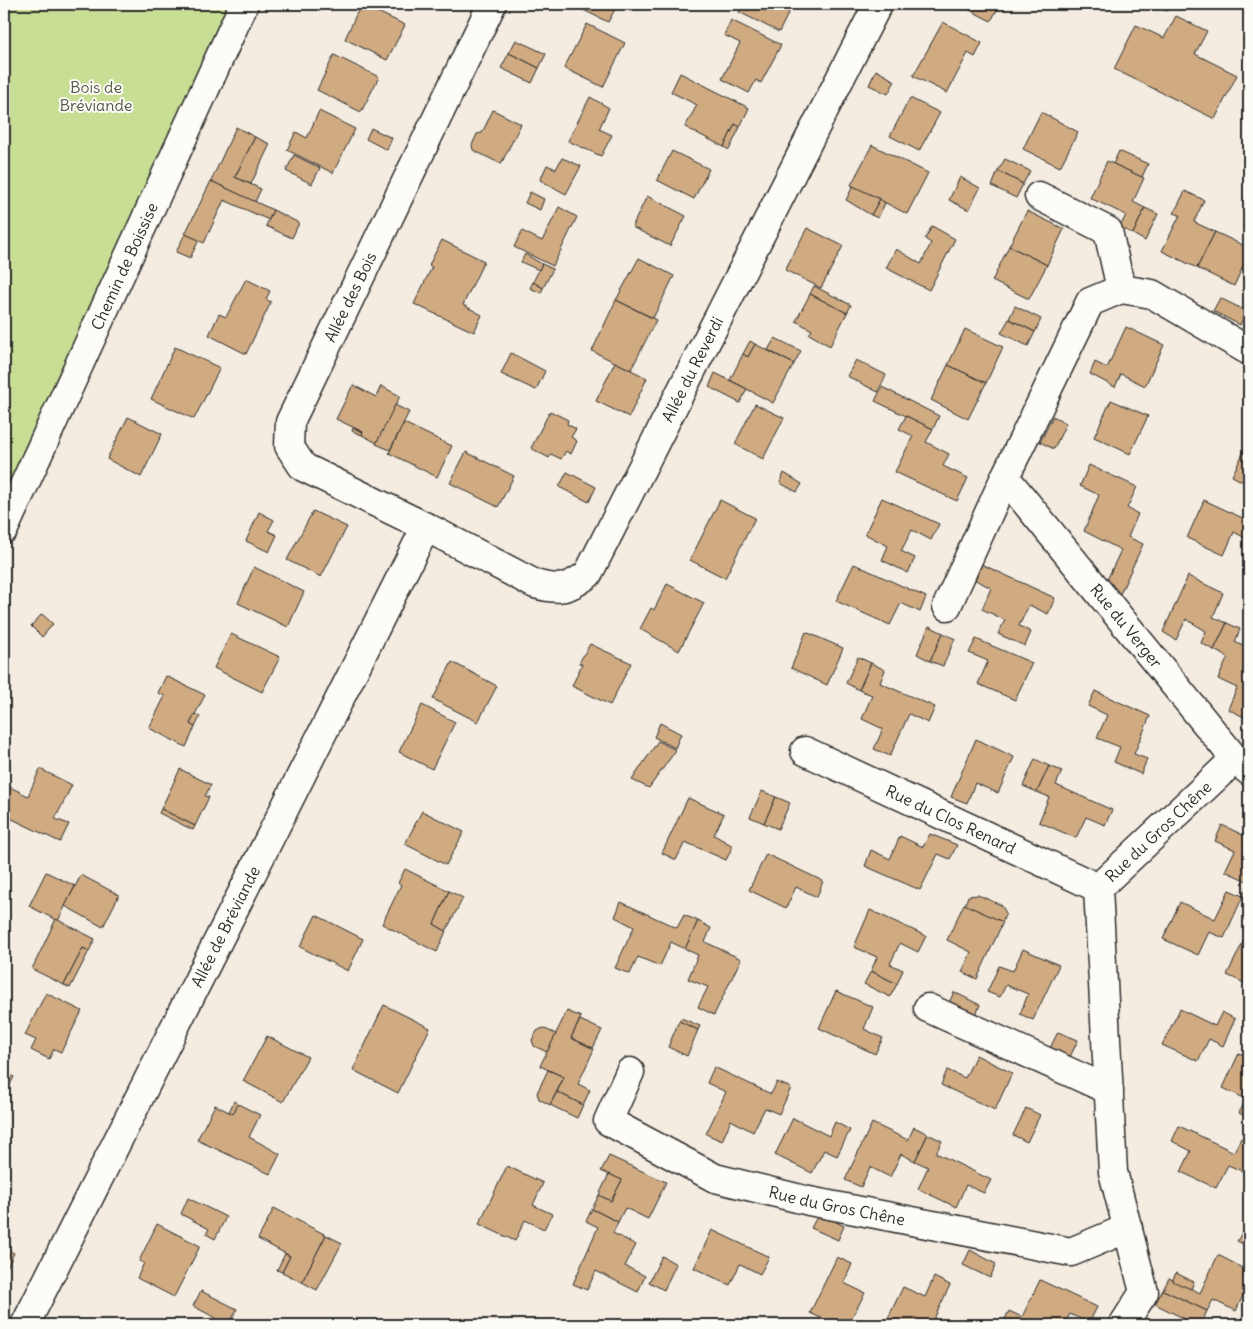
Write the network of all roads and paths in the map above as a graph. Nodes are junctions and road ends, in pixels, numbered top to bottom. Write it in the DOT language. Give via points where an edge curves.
graph roads {
  1 [pos="244,4"];
  2 [pos="492,4"];
  3 [pos="878,4"];
  4 [pos="1039,196"];
  5 [pos="1121,289"];
  6 [pos="1249,351"];
  7 [pos="1005,477"];
  8 [pos="426,527"];
  9 [pos="4,530"];
  10 [pos="947,606"];
  11 [pos="805,751"];
  12 [pos="1242,765"];
  13 [pos="1098,888"];
  14 [pos="928,1008"];
  15 [pos="630,1072"];
  16 [pos="1109,1090"];
  17 [pos="1128,1228"];
  18 [pos="25,1325"];
  19 [pos="1123,1325"];
  1 -- 9 [label="street, Chemin de Boissise"];
  2 -- 8 [label="street, Allée des Bois" via="290,422 289,446 303,467"];
  3 -- 8 [label="street, Allée du Reverdi" via="588,574 571,587 549,588 535,584"];
  4 -- 5 [label="street" via="1108,231"];
  5 -- 6 [label="street" via="1152,294"];
  5 -- 7 [label="street" via="1090,302"];
  7 -- 10 [label="street"];
  7 -- 12 [label="street, Rue du Verger"];
  8 -- 18 [label="street, Allée de Bréviande"];
  11 -- 13 [label="street, Rue du Clos Renard"];
  12 -- 13 [label="street, Rue du Gros Chêne"];
  13 -- 16 [label="street, Rue du Gros Chêne"];
  14 -- 16 [label="street"];
  15 -- 17 [label="street, Rue du Gros Chêne" via="608,1121 715,1178 808,1201 1071,1252"];
  16 -- 17 [label="street, Rue du Gros Chêne" via="1113,1172"];
  17 -- 19 [label="street, Rue du Gros Chêne" via="1144,1292"];
}
